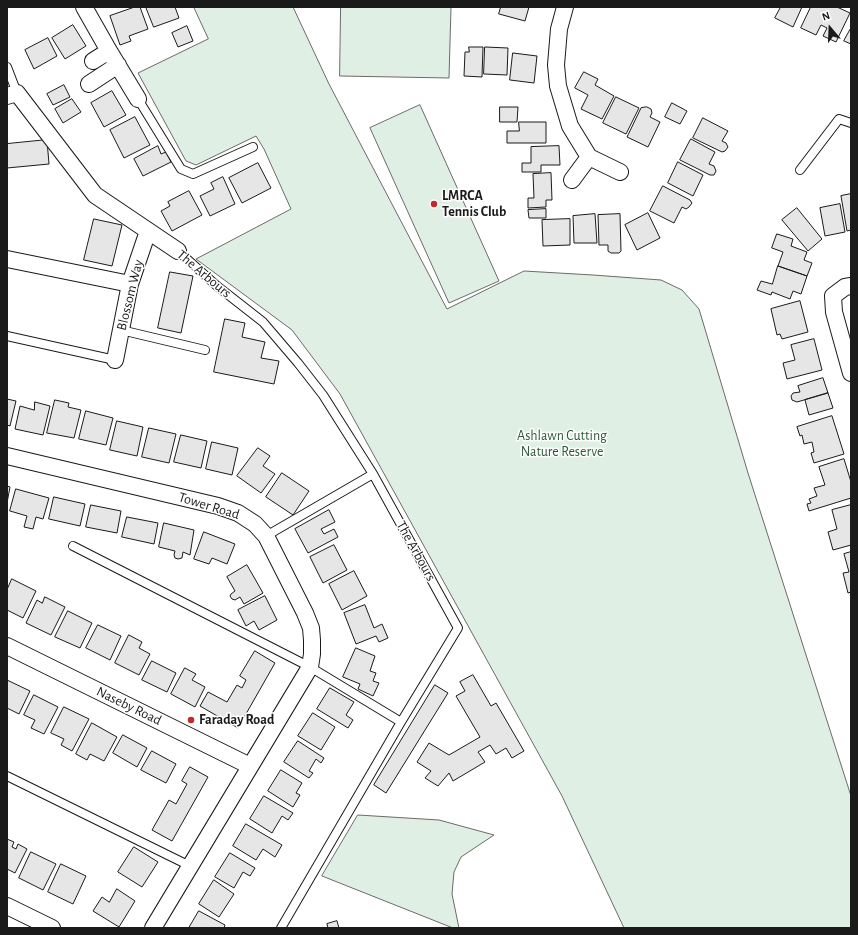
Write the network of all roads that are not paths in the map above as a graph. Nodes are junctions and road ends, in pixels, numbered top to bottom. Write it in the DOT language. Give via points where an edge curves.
graph roads {
  1 [pos="84,7"];
  2 [pos="565,7"];
  3 [pos="110,51"];
  4 [pos="93,61"];
  5 [pos="118,66"];
  6 [pos="7,67"];
  7 [pos="89,84"];
  8 [pos="12,94"];
  9 [pos="138,99"];
  10 [pos="851,123"];
  11 [pos="253,148"];
  12 [pos="589,157"];
  13 [pos="800,170"];
  14 [pos="620,172"];
  15 [pos="572,180"];
  16 [pos="148,231"];
  17 [pos="178,251"];
  18 [pos="7,259"];
  19 [pos="130,284"];
  20 [pos="851,286"];
  21 [pos="121,330"];
  22 [pos="7,336"];
  23 [pos="205,350"];
  24 [pos="115,360"];
  25 [pos="851,373"];
  26 [pos="7,456"];
  27 [pos="373,474"];
  28 [pos="266,536"];
  29 [pos="73,546"];
  30 [pos="7,646"];
  31 [pos="310,667"];
  32 [pos="401,722"];
  33 [pos="250,766"];
  34 [pos="7,776"];
  35 [pos="190,866"];
  36 [pos="7,906"];
  37 [pos="52,928"];
  38 [pos="153,928"];
  39 [pos="281,928"];
  1 -- 3 [label="street"];
  2 -- 12 [label="street" via="559,30 556,65 558,86 570,126"];
  3 -- 4 [label="street"];
  3 -- 5 [label="street"];
  5 -- 7 [label="street"];
  5 -- 9 [label="street"];
  6 -- 8 [label="lane"];
  8 -- 16 [label="street, The Arbours" via="94,195"];
  9 -- 11 [label="lane" via="181,169 193,174"];
  10 -- 13 [label="lane" via="839,119"];
  12 -- 14 [label="street"];
  12 -- 15 [label="street"];
  16 -- 17 [label="street, The Arbours"];
  16 -- 19 [label="street, Blossom Way"];
  17 -- 27 [label="lane, The Arbours" via="216,286 263,322 323,395"];
  18 -- 19 [label="street"];
  19 -- 21 [label="street, Blossom Way"];
  20 -- 25 [label="street" via="845,287 833,296 834,312"];
  21 -- 23 [label="lane"];
  21 -- 24 [label="street, Blossom Way"];
  22 -- 24 [label="lane"];
  26 -- 28 [label="street, Tower Road" via="218,506 238,513 256,524"];
  27 -- 28 [label="lane"];
  27 -- 32 [label="lane, The Arbours" via="458,628"];
  28 -- 31 [label="street, Tower Road" via="311,628"];
  29 -- 31 [label="lane"];
  30 -- 33 [label="street, Naseby Road"];
  31 -- 32 [label="lane"];
  31 -- 33 [label="street"];
  32 -- 39 [label="lane"];
  33 -- 35 [label="street"];
  34 -- 35 [label="lane"];
  35 -- 38 [label="street"];
  36 -- 37 [label="street"];
}
